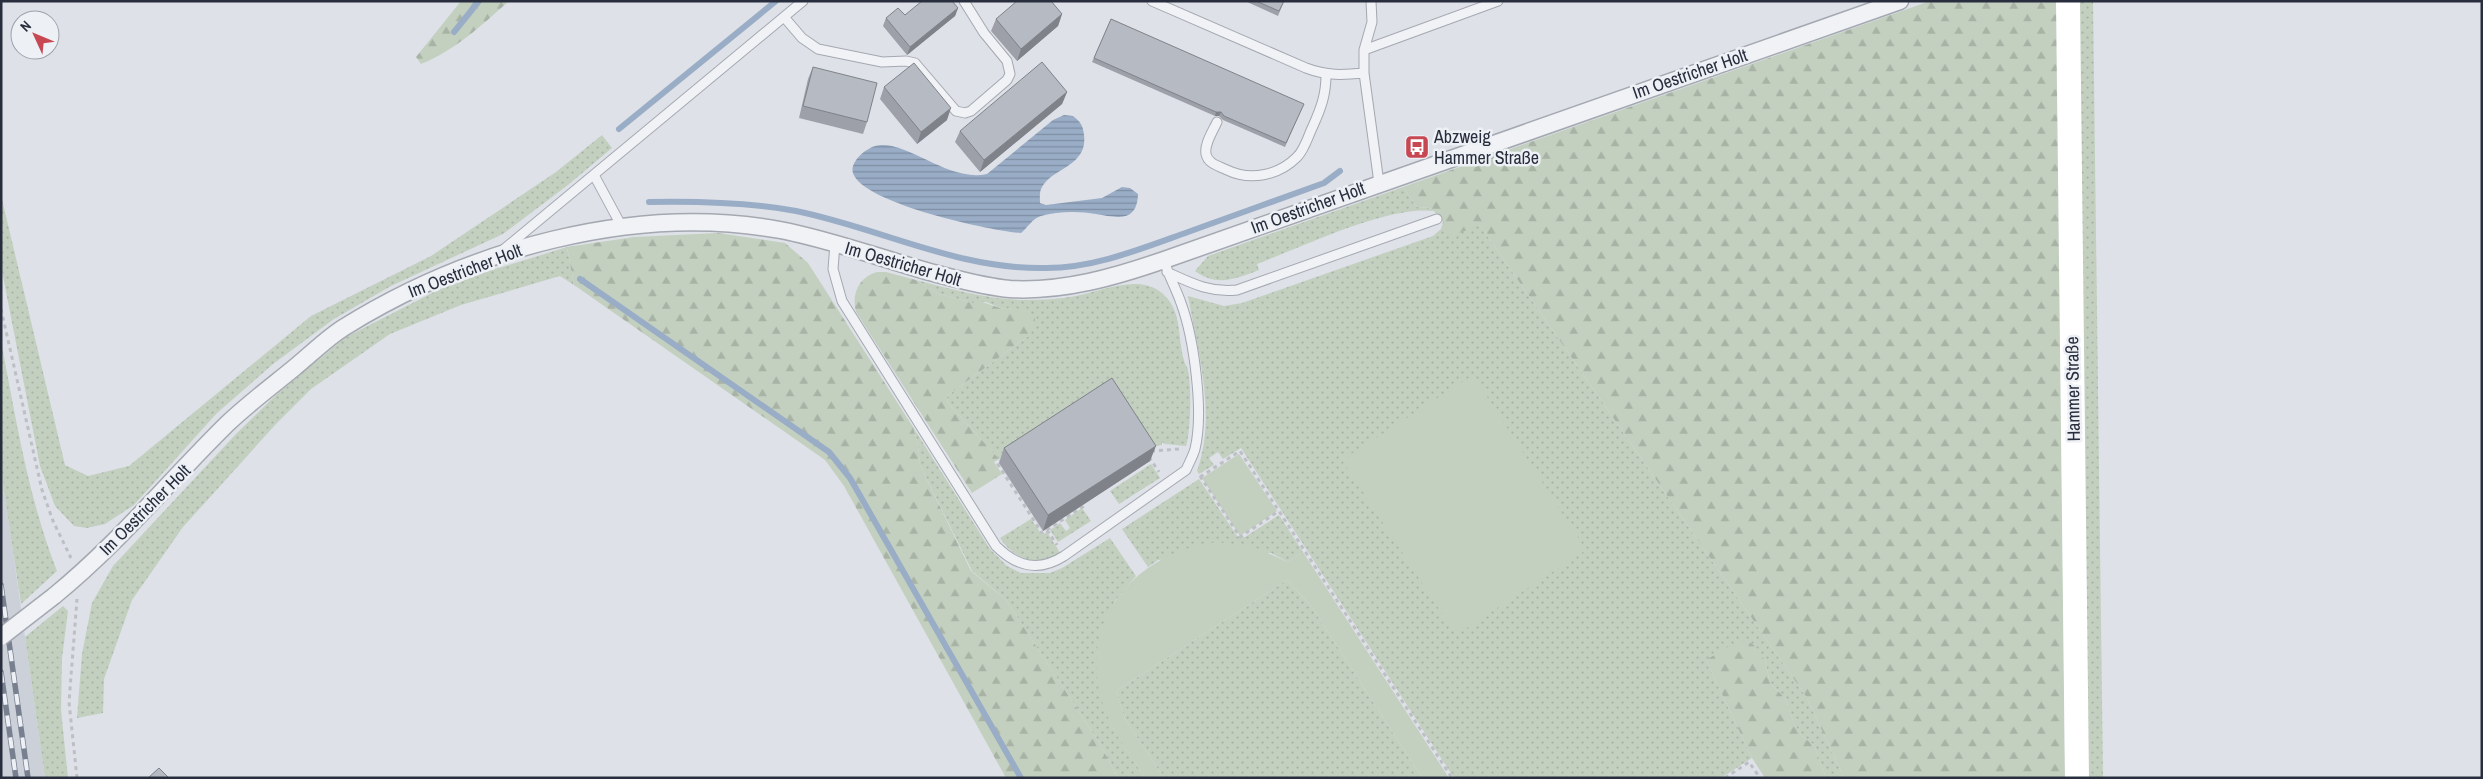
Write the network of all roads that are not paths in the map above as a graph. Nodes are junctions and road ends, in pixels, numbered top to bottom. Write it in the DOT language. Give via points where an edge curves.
graph roads {
  1 [pos="803,1"];
  2 [pos="964,1"];
  3 [pos="1152,1"];
  4 [pos="1371,1"];
  5 [pos="1498,1"];
  6 [pos="1900,1"];
  7 [pos="2068,1"];
  8 [pos="784,17"];
  9 [pos="1364,50"];
  10 [pos="1364,73"];
  11 [pos="1326,75"];
  12 [pos="1217,122"];
  13 [pos="594,175"];
  14 [pos="1379,183"];
  15 [pos="1437,218"];
  16 [pos="622,227"];
  17 [pos="835,244"];
  18 [pos="498,254"];
  19 [pos="1166,266"];
  20 [pos="1,637"];
  21 [pos="2077,778"];
  1 -- 8 [label="lane"];
  2 -- 8 [label="lane" via="1007,62 1010,74 1007,80 965,113 956,111 915,63 906,60 882,62 818,49 802,38"];
  3 -- 11 [label="lane"];
  4 -- 9 [label="lane" via="1372,22"];
  5 -- 9 [label="lane"];
  6 -- 14 [label="street, Im Oestricher Holt"];
  7 -- 21 [label="main road, Hammer Straße"];
  8 -- 13 [label="lane"];
  9 -- 10 [label="lane"];
  10 -- 11 [label="lane"];
  10 -- 14 [label="lane"];
  11 -- 12 [label="lane" via="1323,103 1303,148 1276,171 1251,177 1238,175 1212,163 1206,148"];
  13 -- 16 [label="lane"];
  13 -- 18 [label="lane"];
  14 -- 19 [label="street, Im Oestricher Holt"];
  15 -- 19 [label="lane" via="1237,290 1204,289"];
  16 -- 17 [label="street, Im Oestricher Holt" via="711,222 783,231"];
  16 -- 18 [label="street, Im Oestricher Holt" via="558,238"];
  17 -- 19 [label="street, Im Oestricher Holt" via="965,281 1010,289 1086,282"];
  17 -- 19 [label="lane" via="833,269 842,301 996,546 1006,557 1023,566 1038,567 1053,563 1186,470 1198,429 1191,345 1182,304"];
  18 -- 20 [label="street, Im Oestricher Holt, bridge" via="400,296 340,330 228,423 146,512 80,575"];
}
